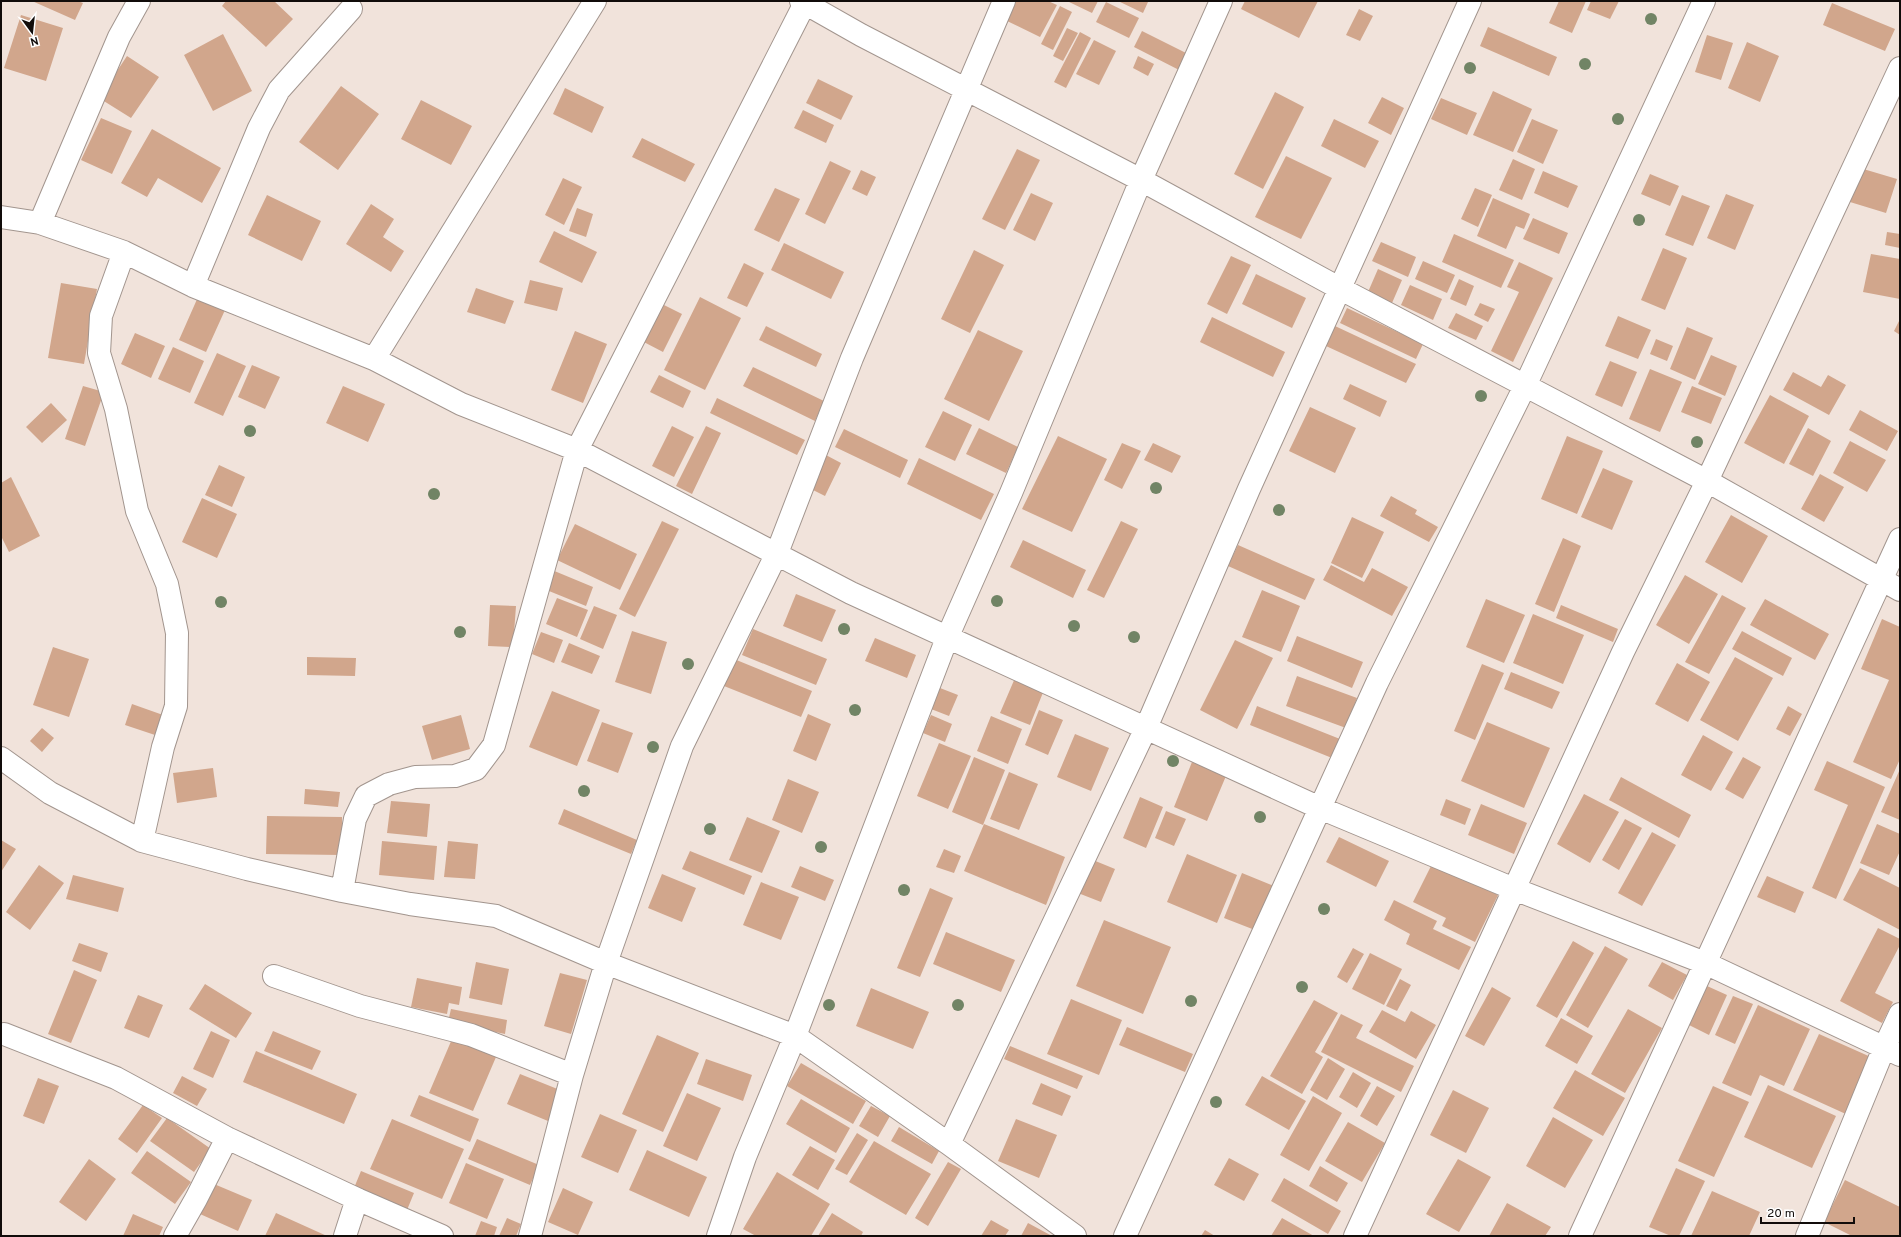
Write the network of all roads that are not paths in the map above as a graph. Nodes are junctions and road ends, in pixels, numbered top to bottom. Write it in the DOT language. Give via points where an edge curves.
graph roads {
  1 [pos="139,1"];
  2 [pos="595,1"];
  3 [pos="1004,1"];
  4 [pos="1221,1"];
  5 [pos="1470,1"];
  6 [pos="1704,1"];
  7 [pos="803,2"];
  8 [pos="351,9"];
  9 [pos="1900,68"];
  10 [pos="966,89"];
  11 [pos="1141,180"];
  12 [pos="1,217"];
  13 [pos="40,223"];
  14 [pos="124,252"];
  15 [pos="193,286"];
  16 [pos="1339,288"];
  17 [pos="374,359"];
  18 [pos="1525,386"];
  19 [pos="578,450"];
  20 [pos="1707,481"];
  21 [pos="1900,539"];
  22 [pos="777,553"];
  23 [pos="1891,585"];
  24 [pos="947,638"];
  25 [pos="1146,728"];
  26 [pos="1,758"];
  27 [pos="1320,808"];
  28 [pos="142,841"];
  29 [pos="1514,889"];
  30 [pos="342,891"];
  31 [pos="606,963"];
  32 [pos="1705,963"];
  33 [pos="274,976"];
  34 [pos="1900,1014"];
  35 [pos="4,1034"];
  36 [pos="795,1036"];
  37 [pos="1892,1051"];
  38 [pos="572,1075"];
  39 [pos="226,1138"];
  40 [pos="950,1144"];
  41 [pos="357,1199"];
  42 [pos="174,1236"];
  43 [pos="345,1236"];
  44 [pos="442,1236"];
  45 [pos="530,1236"];
  46 [pos="718,1236"];
  47 [pos="1075,1236"];
  48 [pos="1125,1236"];
  49 [pos="1355,1236"];
  50 [pos="1580,1236"];
  51 [pos="1807,1236"];
  1 -- 13 [label="street" via="119,37"];
  2 -- 17 [label="street"];
  3 -- 10 [label="street"];
  4 -- 11 [label="street"];
  5 -- 16 [label="street"];
  6 -- 18 [label="street"];
  7 -- 10 [label="street"];
  7 -- 19 [label="street"];
  8 -- 15 [label="street" via="279,90 259,128"];
  9 -- 20 [label="street"];
  10 -- 11 [label="street"];
  10 -- 22 [label="street" via="852,358"];
  11 -- 16 [label="street"];
  11 -- 24 [label="street" via="1011,493"];
  12 -- 13 [label="street"];
  13 -- 14 [label="street"];
  14 -- 15 [label="street"];
  14 -- 28 [label="street" via="101,316 99,353 116,409 137,511 167,584 177,633 176,706 163,747"];
  15 -- 17 [label="street"];
  16 -- 18 [label="street"];
  16 -- 25 [label="street"];
  17 -- 19 [label="street" via="461,404"];
  18 -- 20 [label="street"];
  18 -- 27 [label="street" via="1377,683"];
  19 -- 22 [label="street"];
  19 -- 30 [label="street" via="494,745 476,769 455,776 415,777 389,784 366,796 355,819"];
  20 -- 23 [label="street"];
  20 -- 29 [label="street" via="1623,652"];
  21 -- 23 [label="street"];
  22 -- 24 [label="street" via="851,593"];
  22 -- 31 [label="street" via="682,746"];
  23 -- 32 [label="street"];
  24 -- 25 [label="street"];
  24 -- 36 [label="street"];
  25 -- 27 [label="street"];
  25 -- 40 [label="street"];
  26 -- 28 [label="street" via="50,793"];
  27 -- 29 [label="street"];
  27 -- 48 [label="street"];
  28 -- 30 [label="street"];
  29 -- 32 [label="street"];
  29 -- 49 [label="street"];
  30 -- 31 [label="street" via="496,916"];
  31 -- 36 [label="street"];
  31 -- 38 [label="street"];
  32 -- 37 [label="street"];
  32 -- 50 [label="street"];
  33 -- 38 [label="street" via="360,1006 471,1035"];
  34 -- 37 [label="street"];
  35 -- 39 [label="street" via="116,1078"];
  36 -- 40 [label="street"];
  36 -- 46 [label="street" via="746,1157"];
  37 -- 51 [label="street"];
  38 -- 45 [label="street"];
  39 -- 41 [label="street"];
  39 -- 42 [label="street" via="196,1199"];
  40 -- 47 [label="street"];
  41 -- 43 [label="street"];
  41 -- 44 [label="street"];
}
